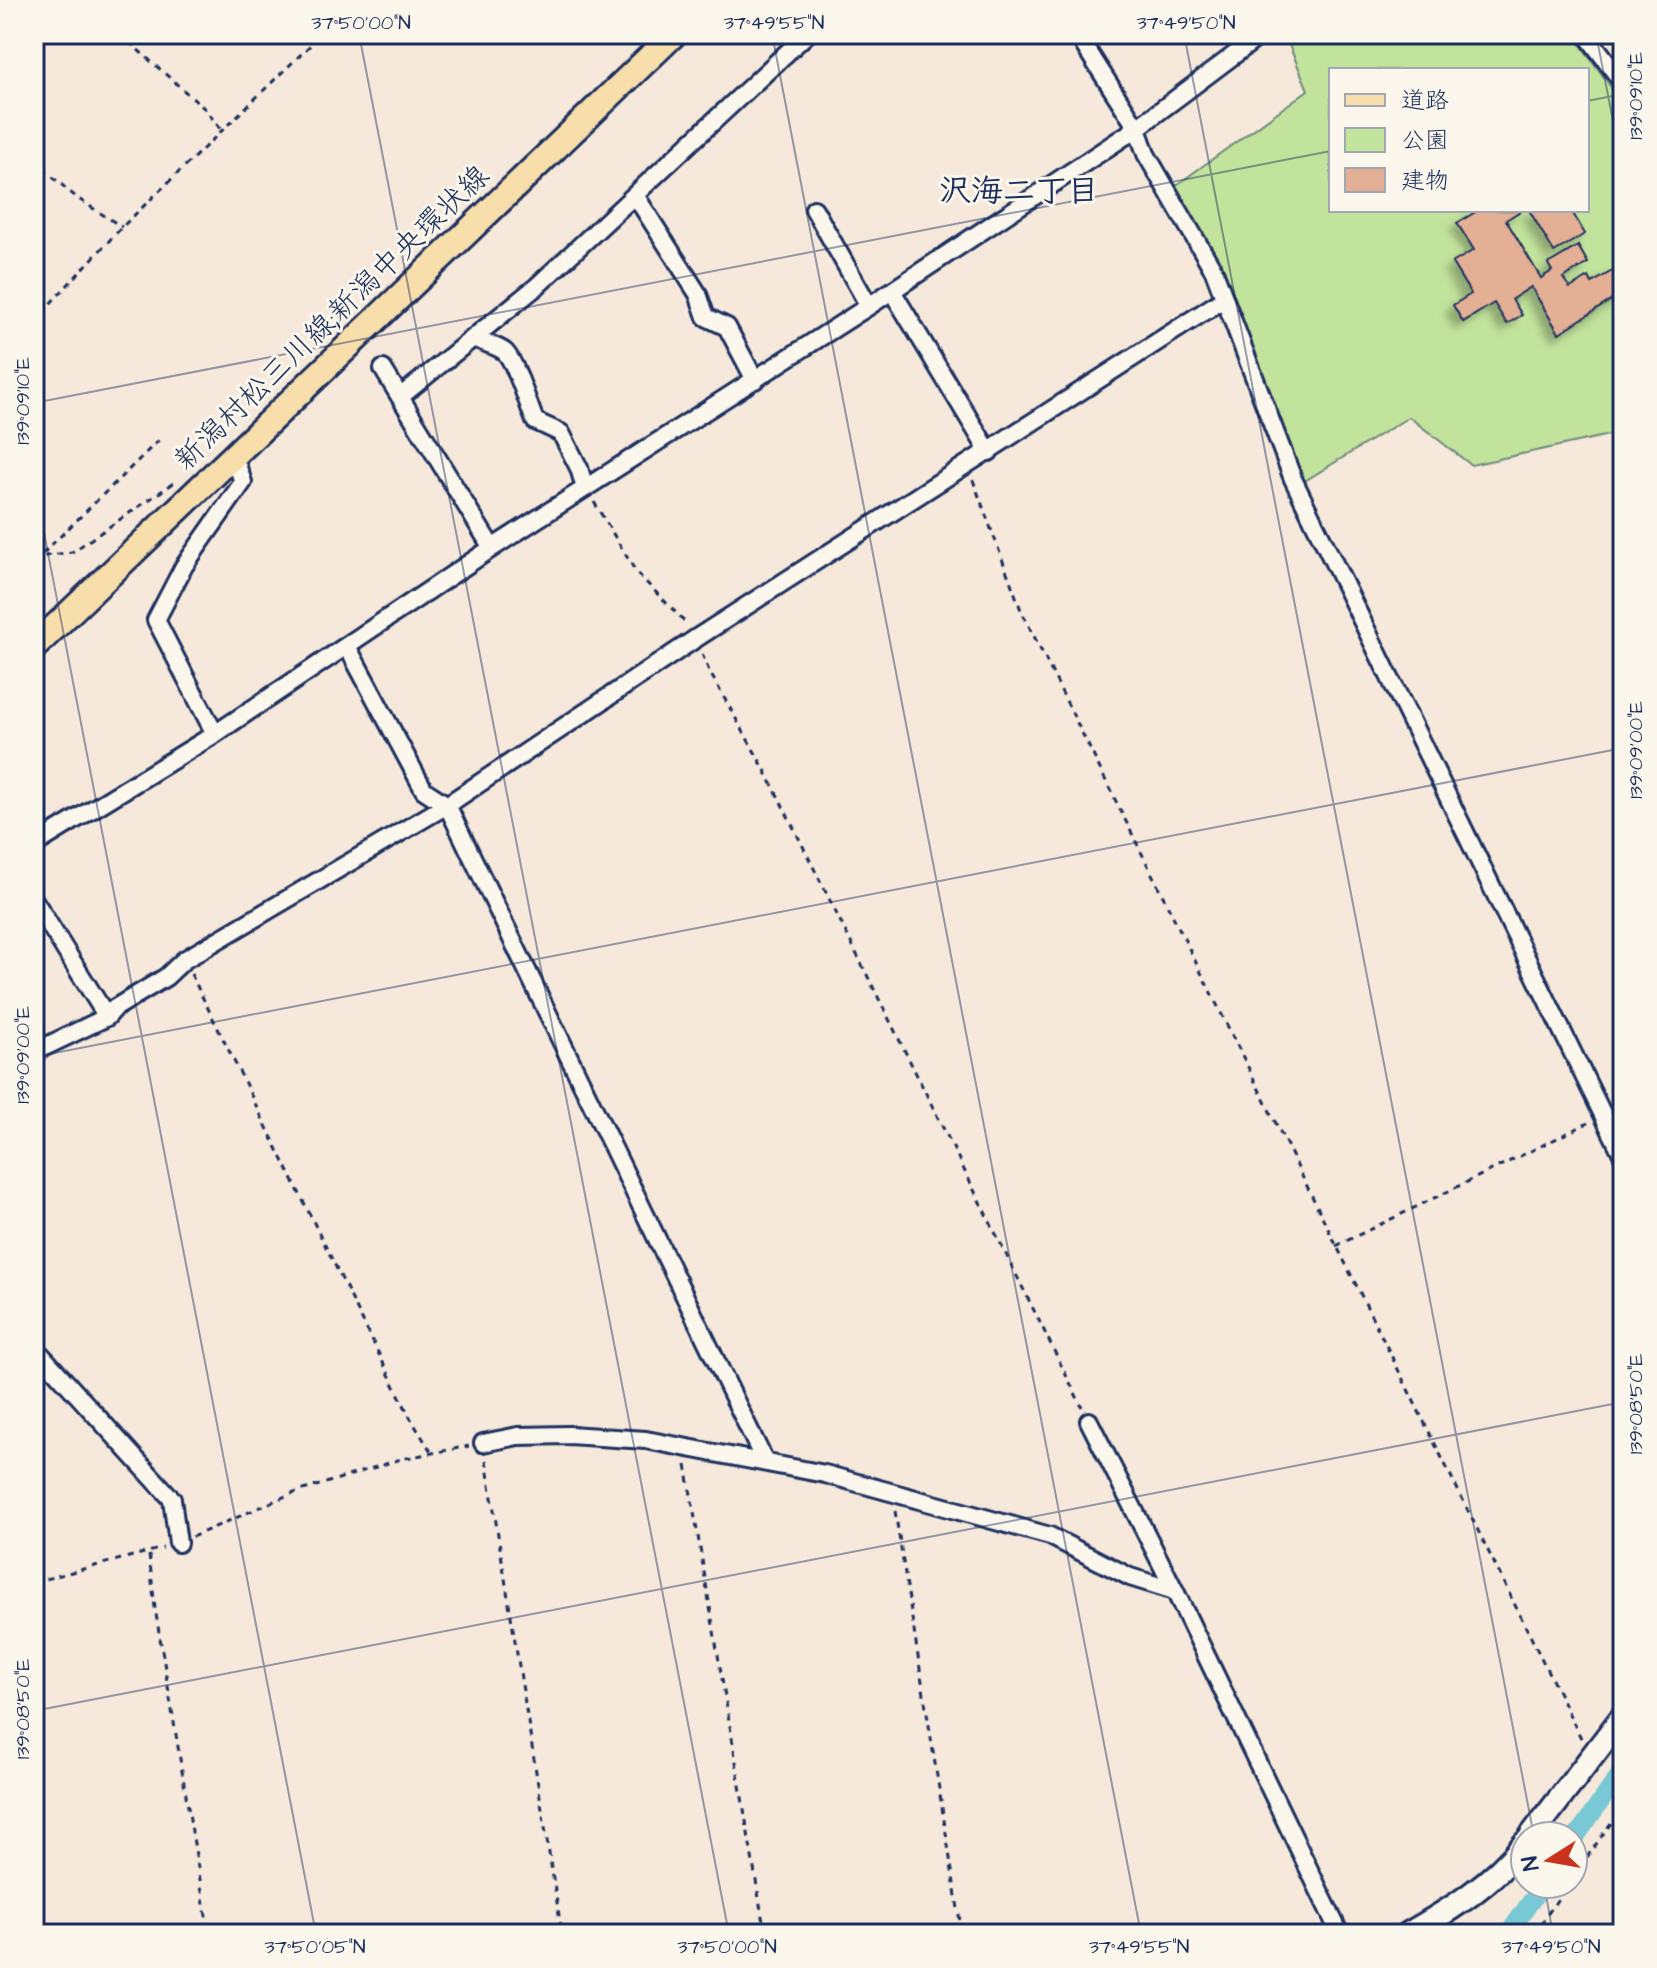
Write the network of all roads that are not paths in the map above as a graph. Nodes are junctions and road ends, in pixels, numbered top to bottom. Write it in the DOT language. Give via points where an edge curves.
graph roads {
  1 [pos="674,34"];
  2 [pos="807,34"];
  3 [pos="1077,34"];
  4 [pos="1262,34"];
  5 [pos="1586,34"];
  6 [pos="1623,83"];
  7 [pos="1137,128"];
  8 [pos="635,195"];
  9 [pos="814,209"];
  10 [pos="892,291"];
  11 [pos="1224,299"];
  12 [pos="869,306"];
  13 [pos="476,339"];
  14 [pos="383,369"];
  15 [pos="755,380"];
  16 [pos="400,397"];
  17 [pos="989,452"];
  18 [pos="234,456"];
  19 [pos="585,488"];
  20 [pos="492,548"];
  21 [pos="347,646"];
  22 [pos="34,647"];
  23 [pos="215,734"];
  24 [pos="447,805"];
  25 [pos="34,845"];
  26 [pos="34,900"];
  27 [pos="107,1017"];
  28 [pos="34,1052"];
  29 [pos="1623,1156"];
  30 [pos="34,1347"];
  31 [pos="1089,1421"];
  32 [pos="483,1443"];
  33 [pos="765,1462"];
  34 [pos="178,1543"];
  35 [pos="1175,1591"];
  36 [pos="1623,1716"];
  37 [pos="1544,1820"];
  38 [pos="1509,1862"];
  39 [pos="1340,1934"];
  40 [pos="1408,1934"];
  1 -- 18 [label="main road, 新潟村松三川線;新潟中央環状線"];
  2 -- 8 [label="street"];
  3 -- 7 [label="street"];
  4 -- 7 [label="street"];
  5 -- 6 [label="street"];
  7 -- 10 [label="street"];
  7 -- 11 [label="street"];
  8 -- 13 [label="street"];
  8 -- 15 [label="street" via="698,294 706,317 727,327"];
  9 -- 12 [label="street"];
  10 -- 12 [label="street"];
  10 -- 17 [label="street"];
  11 -- 17 [label="street"];
  11 -- 29 [label="street" via="1293,479"];
  12 -- 15 [label="street"];
  13 -- 16 [label="street"];
  13 -- 19 [label="street" via="504,352 519,375 535,421 561,433"];
  14 -- 16 [label="street"];
  15 -- 19 [label="street"];
  16 -- 20 [label="street"];
  17 -- 24 [label="street"];
  18 -- 22 [label="main road, 新潟村松三川線;新潟中央環状線"];
  18 -- 23 [label="street" via="243,482 184,566 156,620"];
  19 -- 20 [label="street"];
  20 -- 21 [label="street"];
  21 -- 23 [label="street"];
  21 -- 24 [label="street" via="424,790"];
  23 -- 25 [label="street"];
  24 -- 27 [label="street" via="184,960"];
  24 -- 33 [label="street"];
  26 -- 27 [label="street"];
  27 -- 28 [label="street"];
  30 -- 34 [label="street" via="172,1499"];
  31 -- 35 [label="street"];
  32 -- 33 [label="street" via="569,1435 646,1440"];
  33 -- 35 [label="street" via="1050,1536 1130,1577"];
  35 -- 39 [label="street"];
  36 -- 37 [label="main road"];
  38 -- 40 [label="main road" via="1460,1904"];
}
